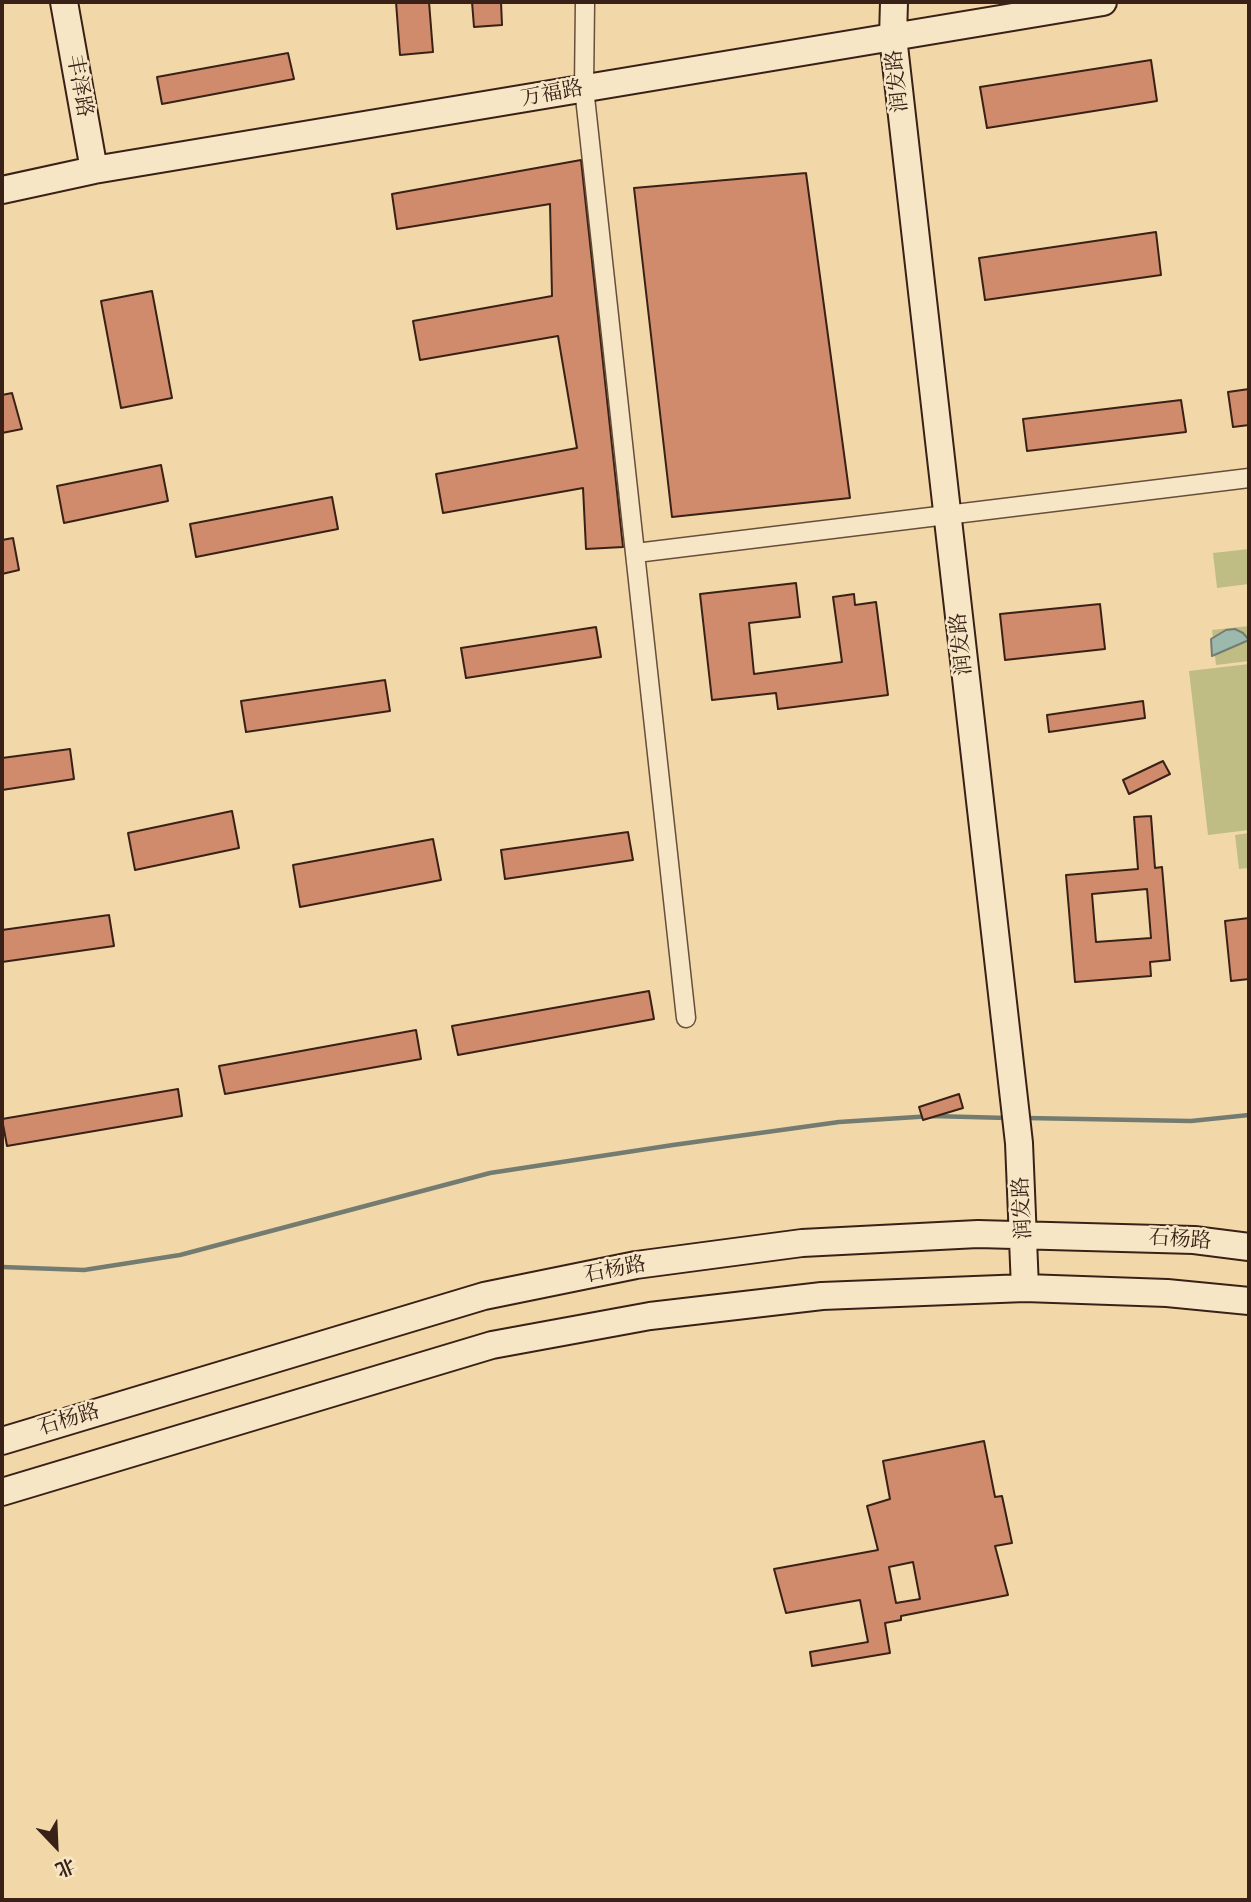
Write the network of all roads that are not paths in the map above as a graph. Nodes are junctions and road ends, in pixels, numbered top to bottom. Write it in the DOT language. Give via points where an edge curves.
graph roads {
  1 [pos="64,2"];
  2 [pos="585,2"];
  3 [pos="894,2"];
  4 [pos="1103,2"];
  5 [pos="893,37"];
  6 [pos="584,88"];
  7 [pos="94,170"];
  8 [pos="2,190"];
  9 [pos="1249,478"];
  10 [pos="948,517"];
  11 [pos="636,553"];
  12 [pos="686,1018"];
  13 [pos="1025,1234"];
  14 [pos="1249,1247"];
  15 [pos="1025,1288"];
  16 [pos="1249,1301"];
  17 [pos="2,1441"];
  18 [pos="2,1492"];
  1 -- 7 [label="main road, 丰泽路"];
  2 -- 6 [label="street"];
  3 -- 5 [label="main road, 润发路"];
  4 -- 5 [label="main road, 万福路"];
  5 -- 6 [label="main road, 万福路"];
  5 -- 10 [label="main road, 润发路"];
  6 -- 7 [label="main road, 万福路"];
  6 -- 11 [label="street"];
  7 -- 8 [label="main road, 万福路"];
  9 -- 10 [label="street"];
  10 -- 11 [label="street"];
  10 -- 13 [label="main road, 润发路" via="1019,1143"];
  11 -- 12 [label="street"];
  13 -- 14 [label="main road, 石杨路" via="1194,1240"];
  13 -- 15 [label="main road, 润发路"];
  13 -- 17 [label="main road, 石杨路" via="802,1243 623,1267 484,1296"];
  15 -- 16 [label="main road"];
  15 -- 18 [label="main road" via="822,1296 650,1316 492,1345"];
}
